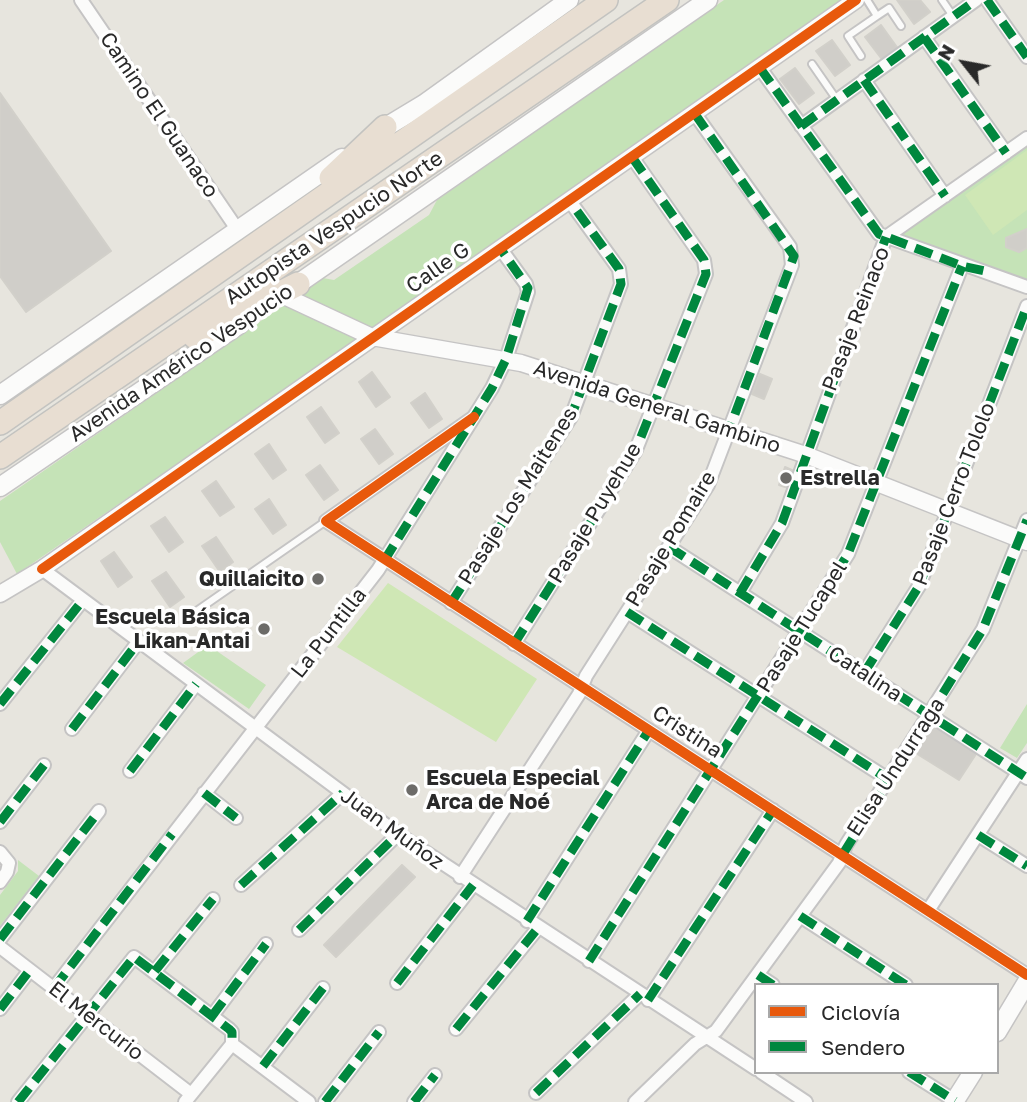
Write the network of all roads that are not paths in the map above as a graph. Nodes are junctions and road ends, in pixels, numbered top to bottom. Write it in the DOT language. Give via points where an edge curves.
graph roads {
  1 [pos="81,0"];
  2 [pos="569,0"];
  3 [pos="606,0"];
  4 [pos="667,0"];
  5 [pos="708,0"];
  6 [pos="856,0"];
  7 [pos="867,0"];
  8 [pos="942,0"];
  9 [pos="976,0"];
  10 [pos="987,0"];
  11 [pos="877,16"];
  12 [pos="953,16"];
  13 [pos="901,26"];
  14 [pos="924,37"];
  15 [pos="861,56"];
  16 [pos="1027,57"];
  17 [pos="811,64"];
  18 [pos="760,68"];
  19 [pos="864,80"];
  20 [pos="837,100"];
  21 [pos="695,114"];
  22 [pos="801,125"];
  23 [pos="385,127"];
  24 [pos="1027,138"];
  25 [pos="1006,153"];
  26 [pos="632,157"];
  27 [pos="945,196"];
  28 [pos="569,200"];
  29 [pos="237,229"];
  30 [pos="273,232"];
  31 [pos="886,237"];
  32 [pos="500,248"];
  33 [pos="962,266"];
  34 [pos="1027,287"];
  35 [pos="290,290"];
  36 [pos="1027,306"];
  37 [pos="372,337"];
  38 [pos="506,359"];
  39 [pos="584,383"];
  40 [pos="102,384"];
  41 [pos="0,396"];
  42 [pos="652,406"];
  43 [pos="474,417"];
  44 [pos="0,424"];
  45 [pos="729,430"];
  46 [pos="806,455"];
  47 [pos="0,457"];
  48 [pos="878,481"];
  49 [pos="0,487"];
  50 [pos="948,511"];
  51 [pos="1027,520"];
  52 [pos="326,521"];
  53 [pos="1023,540"];
  54 [pos="668,547"];
  55 [pos="384,561"];
  56 [pos="42,569"];
  57 [pos="740,593"];
  58 [pos="0,594"];
  59 [pos="83,600"];
  60 [pos="451,603"];
  61 [pos="627,612"];
  62 [pos="185,619"];
  63 [pos="800,632"];
  64 [pos="139,641"];
  65 [pos="514,644"];
  66 [pos="864,673"];
  67 [pos="196,684"];
  68 [pos="582,687"];
  69 [pos="759,696"];
  70 [pos="0,704"];
  71 [pos="929,715"];
  72 [pos="255,728"];
  73 [pos="72,729"];
  74 [pos="649,730"];
  75 [pos="1027,759"];
  76 [pos="44,765"];
  77 [pos="711,770"];
  78 [pos="130,771"];
  79 [pos="1023,775"];
  80 [pos="888,779"];
  81 [pos="204,793"];
  82 [pos="343,793"];
  83 [pos="773,810"];
  84 [pos="99,811"];
  85 [pos="236,818"];
  86 [pos="0,821"];
  87 [pos="398,834"];
  88 [pos="978,835"];
  89 [pos="0,852"];
  90 [pos="843,854"];
  91 [pos="1027,866"];
  92 [pos="460,877"];
  93 [pos="0,882"];
  94 [pos="241,885"];
  95 [pos="473,885"];
  96 [pos="213,899"];
  97 [pos="929,909"];
  98 [pos="800,916"];
  99 [pos="533,924"];
  100 [pos="299,930"];
  101 [pos="0,939"];
  102 [pos="266,944"];
  103 [pos="0,947"];
  104 [pos="589,961"];
  105 [pos="30,970"];
  106 [pos="155,971"];
  107 [pos="758,975"];
  108 [pos="1027,975"];
  109 [pos="1027,982"];
  110 [pos="397,983"];
  111 [pos="770,983"];
  112 [pos="903,983"];
  113 [pos="54,988"];
  114 [pos="323,988"];
  115 [pos="644,997"];
  116 [pos="0,1009"];
  117 [pos="87,1014"];
  118 [pos="212,1016"];
  119 [pos="999,1028"];
  120 [pos="456,1029"];
  121 [pos="379,1032"];
  122 [pos="706,1037"];
  123 [pos="232,1044"];
  124 [pos="262,1066"];
  125 [pos="754,1068"];
  126 [pos="764,1074"];
  127 [pos="912,1074"];
  128 [pos="971,1074"];
  129 [pos="435,1075"];
  130 [pos="536,1093"];
  131 [pos="188,1098"];
  132 [pos="18,1102"];
  133 [pos="309,1102"];
  134 [pos="325,1102"];
  135 [pos="414,1102"];
  136 [pos="635,1102"];
  137 [pos="806,1102"];
  138 [pos="955,1102"];
  1 -- 29 [label="street, Camino El Guanaco"];
  2 -- 23 [label="main road"];
  3 -- 30 [label="highway, Autopista Vespucio Norte"];
  4 -- 40 [label="highway, Autopista Vespucio Norte"];
  5 -- 35 [label="main road, Avenida Américo Vespucio"];
  6 -- 18 [label="street, Calle G"];
  7 -- 11 [label="lane"];
  8 -- 12 [label="lane"];
  9 -- 12 [label="street"];
  10 -- 16 [label="street"];
  11 -- 13 [label="lane" via="889,8"];
  11 -- 15 [label="lane" via="848,36"];
  12 -- 14 [label="street"];
  14 -- 19 [label="street"];
  14 -- 25 [label="street"];
  17 -- 20 [label="lane"];
  18 -- 21 [label="street, Calle G"];
  18 -- 22 [label="street, Pasaje Reinaco"];
  19 -- 20 [label="street"];
  19 -- 27 [label="street"];
  20 -- 22 [label="street"];
  21 -- 26 [label="street, Calle G"];
  21 -- 45 [label="street, Pasaje Pomaire" via="794,256"];
  22 -- 31 [label="street, Pasaje Reinaco" via="876,231"];
  23 -- 29 [label="main road"];
  23 -- 30 [label="highway"];
  24 -- 25 [label="street"];
  25 -- 27 [label="street"];
  26 -- 28 [label="street, Calle G"];
  26 -- 42 [label="street, Pasaje Puyehue" via="707,267"];
  27 -- 31 [label="street"];
  28 -- 32 [label="street, Calle G"];
  28 -- 39 [label="street, Pasaje Los Maitenes" via="621,277"];
  29 -- 41 [label="main road"];
  30 -- 44 [label="highway, Autopista Vespucio Norte"];
  31 -- 33 [label="street"];
  31 -- 46 [label="street, Pasaje Reinaco"];
  32 -- 37 [label="street, Calle G"];
  32 -- 38 [label="street, La Puntilla" via="528,288"];
  33 -- 34 [label="street"];
  33 -- 48 [label="street, Pasaje Tucapel"];
  35 -- 37 [label="street, Avenida General Gambino"];
  35 -- 40 [label="highway"];
  35 -- 49 [label="main road, Avenida Américo Vespucio"];
  36 -- 50 [label="street, Pasaje Cerro Tololo"];
  37 -- 38 [label="street, Avenida General Gambino"];
  37 -- 56 [label="street, Calle G"];
  38 -- 39 [label="street, Avenida General Gambino"];
  38 -- 43 [label="street, La Puntilla"];
  39 -- 42 [label="street, Avenida General Gambino"];
  39 -- 60 [label="street, Pasaje Los Maitenes" via="563,430"];
  40 -- 47 [label="highway, Autopista Vespucio Norte"];
  42 -- 45 [label="street, Avenida General Gambino"];
  42 -- 65 [label="street, Pasaje Puyehue" via="628,463"];
  43 -- 52 [label="street"];
  43 -- 55 [label="street, La Puntilla"];
  45 -- 46 [label="street, Avenida General Gambino"];
  45 -- 54 [label="street, Pasaje Pomaire" via="708,485"];
  46 -- 48 [label="street, Avenida General Gambino"];
  46 -- 57 [label="street, Pasaje Reinaco" via="776,536"];
  48 -- 50 [label="street, Avenida General Gambino"];
  48 -- 63 [label="street, Pasaje Tucapel" via="848,554"];
  50 -- 53 [label="street, Avenida General Gambino"];
  50 -- 66 [label="street, Pasaje Cerro Tololo" via="916,592"];
  51 -- 53 [label="street, Elisa Undurraga"];
  52 -- 55 [label="street, Cristina"];
  52 -- 62 [label="lane"];
  53 -- 71 [label="street, Elisa Undurraga" via="988,621"];
  54 -- 57 [label="street, Catalina"];
  54 -- 61 [label="street, Pasaje Pomaire"];
  55 -- 60 [label="street, Cristina"];
  55 -- 72 [label="street, La Puntilla"];
  56 -- 58 [label="street, Calle G"];
  56 -- 59 [label="street, Juan Muñoz"];
  57 -- 63 [label="street, Catalina"];
  59 -- 64 [label="street, Juan Muñoz"];
  59 -- 70 [label="street"];
  60 -- 65 [label="street, Cristina"];
  61 -- 68 [label="street, Pasaje Pomaire"];
  61 -- 69 [label="street"];
  63 -- 66 [label="street, Catalina"];
  63 -- 69 [label="street, Pasaje Tucapel"];
  64 -- 67 [label="street, Juan Muñoz"];
  64 -- 73 [label="street"];
  65 -- 68 [label="street, Cristina"];
  66 -- 71 [label="street, Catalina"];
  67 -- 72 [label="street, Juan Muñoz"];
  67 -- 78 [label="street"];
  68 -- 74 [label="street, Cristina"];
  68 -- 92 [label="street, Pasaje Pomaire"];
  69 -- 77 [label="street, Pasaje Tucapel"];
  69 -- 80 [label="street"];
  71 -- 79 [label="street, Catalina"];
  71 -- 80 [label="street, Elisa Undurraga"];
  72 -- 81 [label="street, La Puntilla"];
  72 -- 82 [label="street, Juan Muñoz"];
  74 -- 77 [label="street, Cristina"];
  74 -- 99 [label="street"];
  75 -- 79 [label="street"];
  76 -- 86 [label="street"];
  77 -- 83 [label="street, Cristina"];
  77 -- 104 [label="street, Pasaje Tucapel"];
  79 -- 88 [label="street"];
  80 -- 90 [label="street, Elisa Undurraga"];
  81 -- 85 [label="street"];
  81 -- 113 [label="street, La Puntilla"];
  82 -- 87 [label="street, Juan Muñoz"];
  82 -- 94 [label="street"];
  83 -- 90 [label="street, Cristina"];
  83 -- 115 [label="street"];
  84 -- 101 [label="street"];
  87 -- 92 [label="street, Juan Muñoz"];
  87 -- 100 [label="street"];
  88 -- 91 [label="street"];
  88 -- 97 [label="street"];
  89 -- 93 [label="street" via="9,868"];
  90 -- 97 [label="street, Cristina"];
  90 -- 98 [label="street, Elisa Undurraga"];
  92 -- 95 [label="street, Juan Muñoz"];
  95 -- 99 [label="street, Juan Muñoz"];
  95 -- 110 [label="street"];
  96 -- 106 [label="street"];
  97 -- 108 [label="street, Cristina"];
  98 -- 107 [label="street, Elisa Undurraga"];
  98 -- 112 [label="street"];
  99 -- 104 [label="street, Juan Muñoz"];
  99 -- 120 [label="street"];
  102 -- 118 [label="street"];
  103 -- 105 [label="street, El Mercurio"];
  104 -- 115 [label="street, Juan Muñoz"];
  105 -- 113 [label="street, El Mercurio"];
  105 -- 116 [label="street"];
  106 -- 117 [label="street" via="134,957"];
  106 -- 118 [label="street"];
  107 -- 111 [label="street"];
  107 -- 122 [label="street, Elisa Undurraga" via="716,1031"];
  109 -- 119 [label="main road"];
  113 -- 117 [label="street, El Mercurio"];
  114 -- 124 [label="street"];
  115 -- 122 [label="street, Juan Muñoz"];
  115 -- 130 [label="street"];
  117 -- 131 [label="street, El Mercurio"];
  117 -- 132 [label="street"];
  118 -- 123 [label="street" via="232,1032"];
  121 -- 134 [label="street"];
  122 -- 125 [label="street, Juan Muñoz"];
  122 -- 136 [label="street, Elisa Undurraga"];
  123 -- 124 [label="street"];
  123 -- 131 [label="street"];
  124 -- 133 [label="street"];
  126 -- 137 [label="street"];
  127 -- 138 [label="street"];
  128 -- 138 [label="main road"];
  129 -- 135 [label="street"];
}
